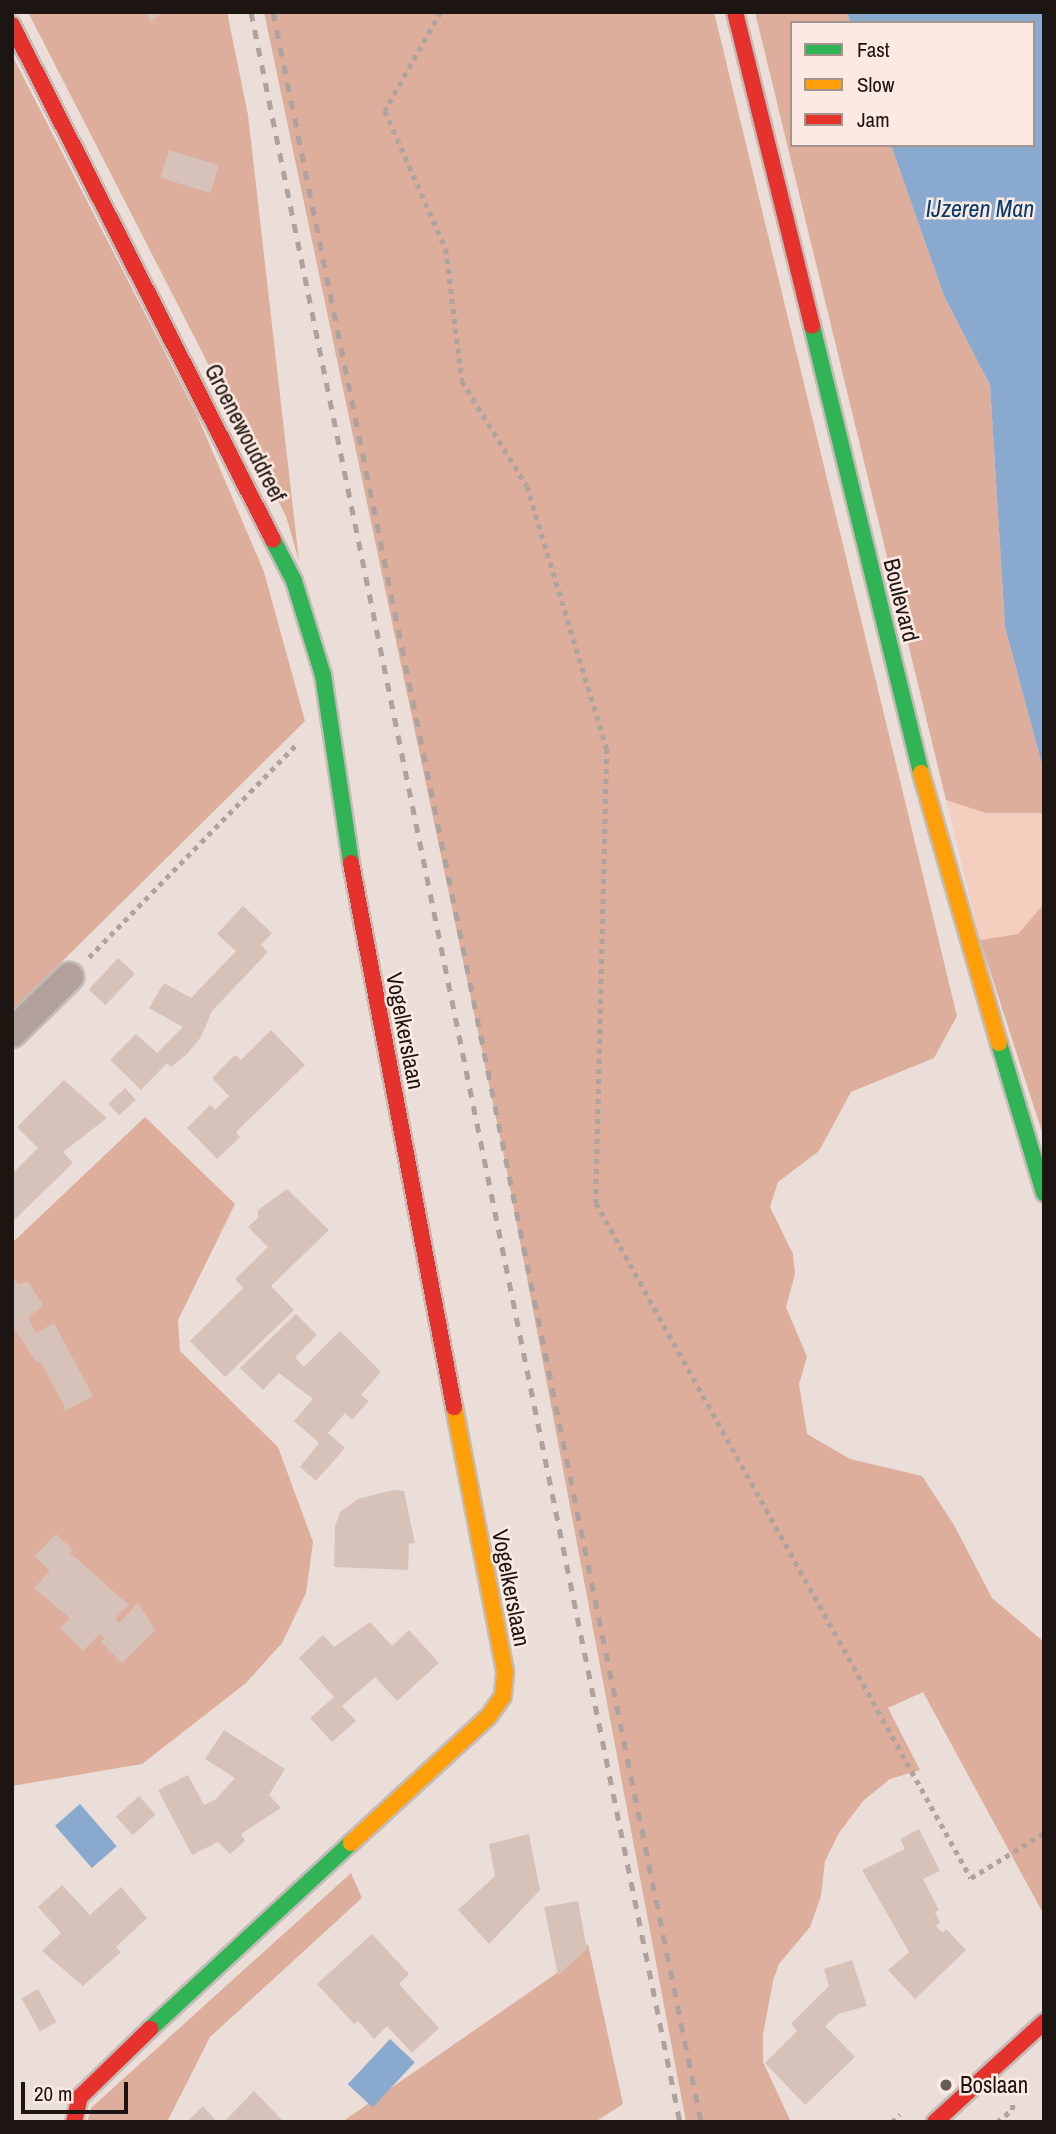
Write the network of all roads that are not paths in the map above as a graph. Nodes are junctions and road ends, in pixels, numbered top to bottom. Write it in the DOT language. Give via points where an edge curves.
graph roads {
  1 [pos="735,12"];
  2 [pos="12,25"];
  3 [pos="355,890"];
  4 [pos="69,977"];
  5 [pos="12,1033"];
  6 [pos="1044,1192"];
  7 [pos="1044,2022"];
  8 [pos="1020,2046"];
  9 [pos="1036,2060"];
  10 [pos="74,2122"];
  11 [pos="935,2122"];
  1 -- 6 [label="street, Boulevard" via="934,828"];
  2 -- 3 [label="street, Groenewouddreef" via="294,581 323,675"];
  3 -- 10 [label="street, Vogelkerslaan" via="505,1671 503,1696 489,1716 100,2074 80,2097"];
  4 -- 5 [label="street"];
  7 -- 8 [label="street"];
  8 -- 9 [label="street"];
  8 -- 11 [label="street"];
}
